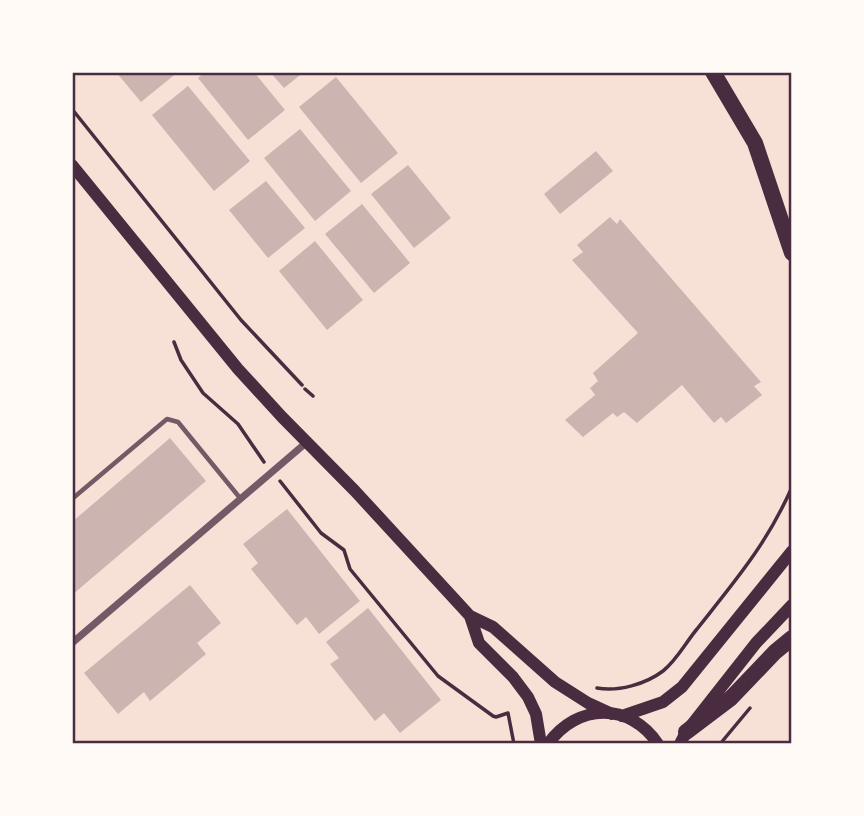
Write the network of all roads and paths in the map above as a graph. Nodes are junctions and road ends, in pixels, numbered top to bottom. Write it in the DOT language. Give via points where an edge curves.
graph roads {
  1 [pos="713,72"];
  2 [pos="72,109"];
  3 [pos="72,165"];
  4 [pos="792,253"];
  5 [pos="174,342"];
  6 [pos="313,396"];
  7 [pos="307,442"];
  8 [pos="272,472"];
  9 [pos="792,487"];
  10 [pos="240,498"];
  11 [pos="72,499"];
  12 [pos="792,551"];
  13 [pos="792,605"];
  14 [pos="470,616"];
  15 [pos="792,638"];
  16 [pos="72,643"];
  17 [pos="594,687"];
  18 [pos="617,715"];
  19 [pos="683,738"];
  20 [pos="514,744"];
  21 [pos="541,744"];
  22 [pos="548,744"];
  23 [pos="658,744"];
  1 -- 4 [label="highway" via="755,143"];
  2 -- 6 [label="path" via="241,320"];
  3 -- 7 [label="main road" via="230,359"];
  5 -- 8 [label="path" via="204,393 238,424"];
  7 -- 8 [label="street"];
  7 -- 14 [label="main road"];
  8 -- 10 [label="street"];
  8 -- 20 [label="path" via="321,533 344,550 350,569 438,676 492,716 508,713"];
  9 -- 17 [label="path" via="747,567 668,666 642,682 609,689"];
  10 -- 11 [label="lane" via="177,422 167,419"];
  10 -- 16 [label="street"];
  12 -- 18 [label="main road" via="682,687 663,702"];
  13 -- 19 [label="main road" via="756,643"];
  14 -- 18 [label="main road" via="493,627 555,682"];
  14 -- 21 [label="main road" via="479,643 528,696"];
  15 -- 19 [label="highway"];
  18 -- 22 [label="main road" via="588,715 572,721"];
  18 -- 23 [label="main road" via="642,726"];
}
